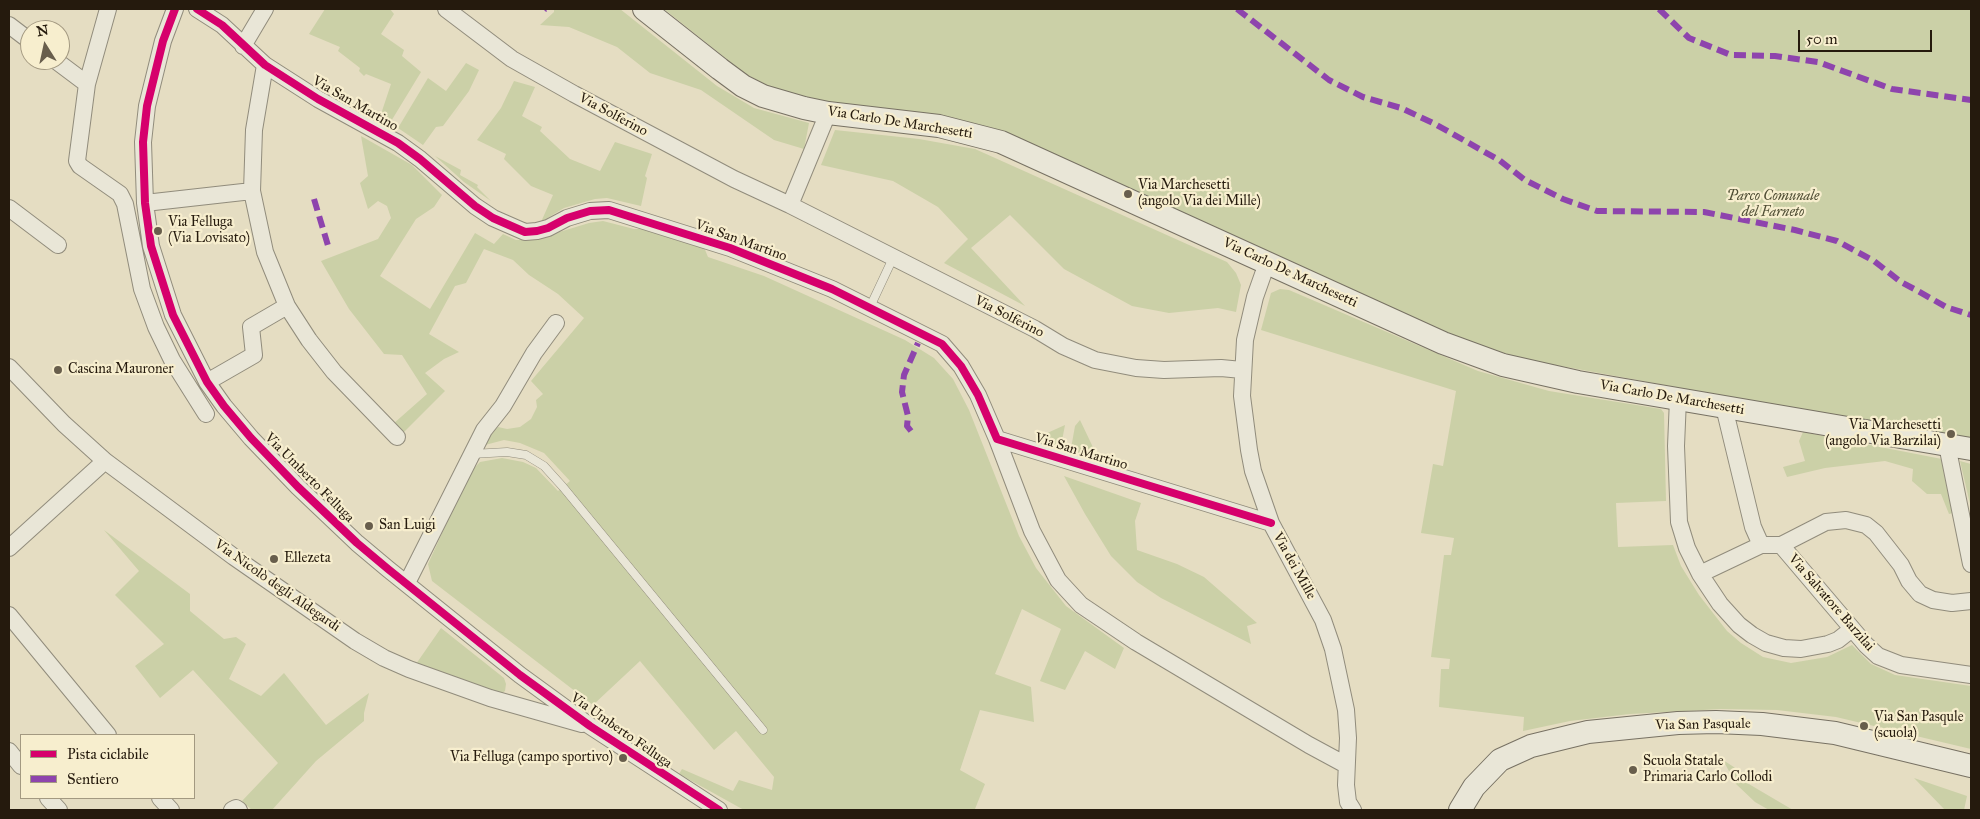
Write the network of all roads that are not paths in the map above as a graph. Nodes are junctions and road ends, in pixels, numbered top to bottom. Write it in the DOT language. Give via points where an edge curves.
graph roads {
  1 [pos="108,9"];
  2 [pos="175,9"];
  3 [pos="197,9"];
  4 [pos="266,9"];
  5 [pos="446,9"];
  6 [pos="644,9"];
  7 [pos="9,25"];
  8 [pos="20,33"];
  9 [pos="243,46"];
  10 [pos="266,65"];
  11 [pos="68,70"];
  12 [pos="87,84"];
  13 [pos="828,113"];
  14 [pos="252,191"];
  15 [pos="145,202"];
  16 [pos="790,205"];
  17 [pos="9,208"];
  18 [pos="58,244"];
  19 [pos="893,258"];
  20 [pos="1267,263"];
  21 [pos="287,306"];
  22 [pos="870,307"];
  23 [pos="556,322"];
  24 [pos="9,367"];
  25 [pos="1242,370"];
  26 [pos="207,382"];
  27 [pos="1678,400"];
  28 [pos="1724,407"];
  29 [pos="206,414"];
  30 [pos="397,437"];
  31 [pos="997,439"];
  32 [pos="1947,445"];
  33 [pos="1971,449"];
  34 [pos="472,454"];
  35 [pos="105,460"];
  36 [pos="1271,523"];
  37 [pos="1762,545"];
  38 [pos="1781,545"];
  39 [pos="9,548"];
  40 [pos="1971,564"];
  41 [pos="1700,574"];
  42 [pos="407,583"];
  43 [pos="1971,601"];
  44 [pos="9,615"];
  45 [pos="1852,629"];
  46 [pos="1971,675"];
  47 [pos="590,726"];
  48 [pos="763,730"];
  49 [pos="107,734"];
  50 [pos="9,751"];
  51 [pos="20,765"];
  52 [pos="1346,765"];
  53 [pos="1971,766"];
  54 [pos="49,799"];
  55 [pos="161,799"];
  56 [pos="59,810"];
  57 [pos="171,810"];
  58 [pos="232,810"];
  59 [pos="238,810"];
  60 [pos="718,810"];
  61 [pos="1352,810"];
  62 [pos="1460,810"];
  1 -- 12 [label="street"];
  2 -- 15 [label="street, Via Umberto Felluga" via="163,40 147,106 143,142"];
  3 -- 9 [label="street, Via San Martino" via="222,25"];
  4 -- 9 [label="street"];
  5 -- 16 [label="street, Via Solferino" via="505,54 542,76 700,162"];
  6 -- 13 [label="main road, Via Carlo De Marchesetti" via="742,86 782,102"];
  7 -- 8 [label="street"];
  9 -- 10 [label="street, Via San Martino"];
  10 -- 14 [label="street" via="254,130"];
  10 -- 22 [label="street, Via San Martino" via="318,99 398,143 475,206 510,226 526,232 537,231 590,211 609,210 730,248"];
  11 -- 12 [label="street"];
  12 -- 29 [label="street" via="78,164 120,194 125,204 142,289 156,327 172,360"];
  13 -- 16 [label="street"];
  13 -- 20 [label="main road, Via Carlo De Marchesetti" via="939,126 1001,142"];
  14 -- 15 [label="street"];
  14 -- 21 [label="street" via="265,252"];
  15 -- 26 [label="street, Via Umberto Felluga" via="151,246 173,315"];
  16 -- 19 [label="street, Via Solferino"];
  17 -- 18 [label="street"];
  19 -- 22 [label="lane"];
  19 -- 25 [label="street, Via Solferino" via="1063,346 1105,364 1164,370"];
  20 -- 25 [label="street, Via dei Mille" via="1254,298"];
  20 -- 27 [label="main road, Via Carlo De Marchesetti" via="1443,343 1503,365"];
  21 -- 26 [label="street" via="251,327 254,355"];
  21 -- 30 [label="street" via="334,372"];
  22 -- 31 [label="street, Via San Martino" via="942,344 978,394"];
  23 -- 34 [label="street" via="484,430"];
  24 -- 35 [label="street, Via Nicolò degli Aldegardi" via="64,424"];
  25 -- 36 [label="street, Via dei Mille" via="1249,450"];
  26 -- 42 [label="street, Via Umberto Felluga" via="251,438 298,487 357,543"];
  27 -- 28 [label="main road, Via Carlo De Marchesetti"];
  27 -- 41 [label="street" via="1679,522"];
  28 -- 32 [label="main road, Via Carlo De Marchesetti"];
  28 -- 37 [label="street" via="1753,527"];
  31 -- 36 [label="street, Via San Martino"];
  31 -- 52 [label="street, Via San Martino" via="1032,531 1052,570 1081,605 1136,642"];
  32 -- 33 [label="main road, Via Carlo De Marchesetti"];
  32 -- 40 [label="street"];
  34 -- 42 [label="street"];
  34 -- 48 [label="lane" via="507,452 526,456 544,466"];
  35 -- 39 [label="street"];
  35 -- 47 [label="street, Via Nicolò degli Aldegardi" via="234,556 384,658 490,698"];
  36 -- 52 [label="street, Via dei Mille" via="1324,620 1333,649 1346,710"];
  37 -- 38 [label="street"];
  37 -- 41 [label="street"];
  38 -- 43 [label="street" via="1826,522 1846,520 1866,525 1887,546 1920,594 1952,603"];
  38 -- 45 [label="street, Via Salvatore Barzilai"];
  41 -- 45 [label="street" via="1739,625 1766,643 1784,648 1815,647 1838,640"];
  42 -- 47 [label="street, Via Umberto Felluga" via="520,675"];
  44 -- 49 [label="street"];
  45 -- 46 [label="street, Via Salvatore Barzilai" via="1878,656 1901,666"];
  47 -- 60 [label="street, Via Umberto Felluga"];
  50 -- 51 [label="street"];
  52 -- 61 [label="street, Via dei Mille" via="1348,802"];
  53 -- 62 [label="main road, Via San Pasquale" via="1836,733 1762,724 1678,723 1588,732 1531,746 1500,760 1474,787"];
  54 -- 56 [label="street"];
  55 -- 57 [label="street"];
  58 -- 59 [label="street"];
}
